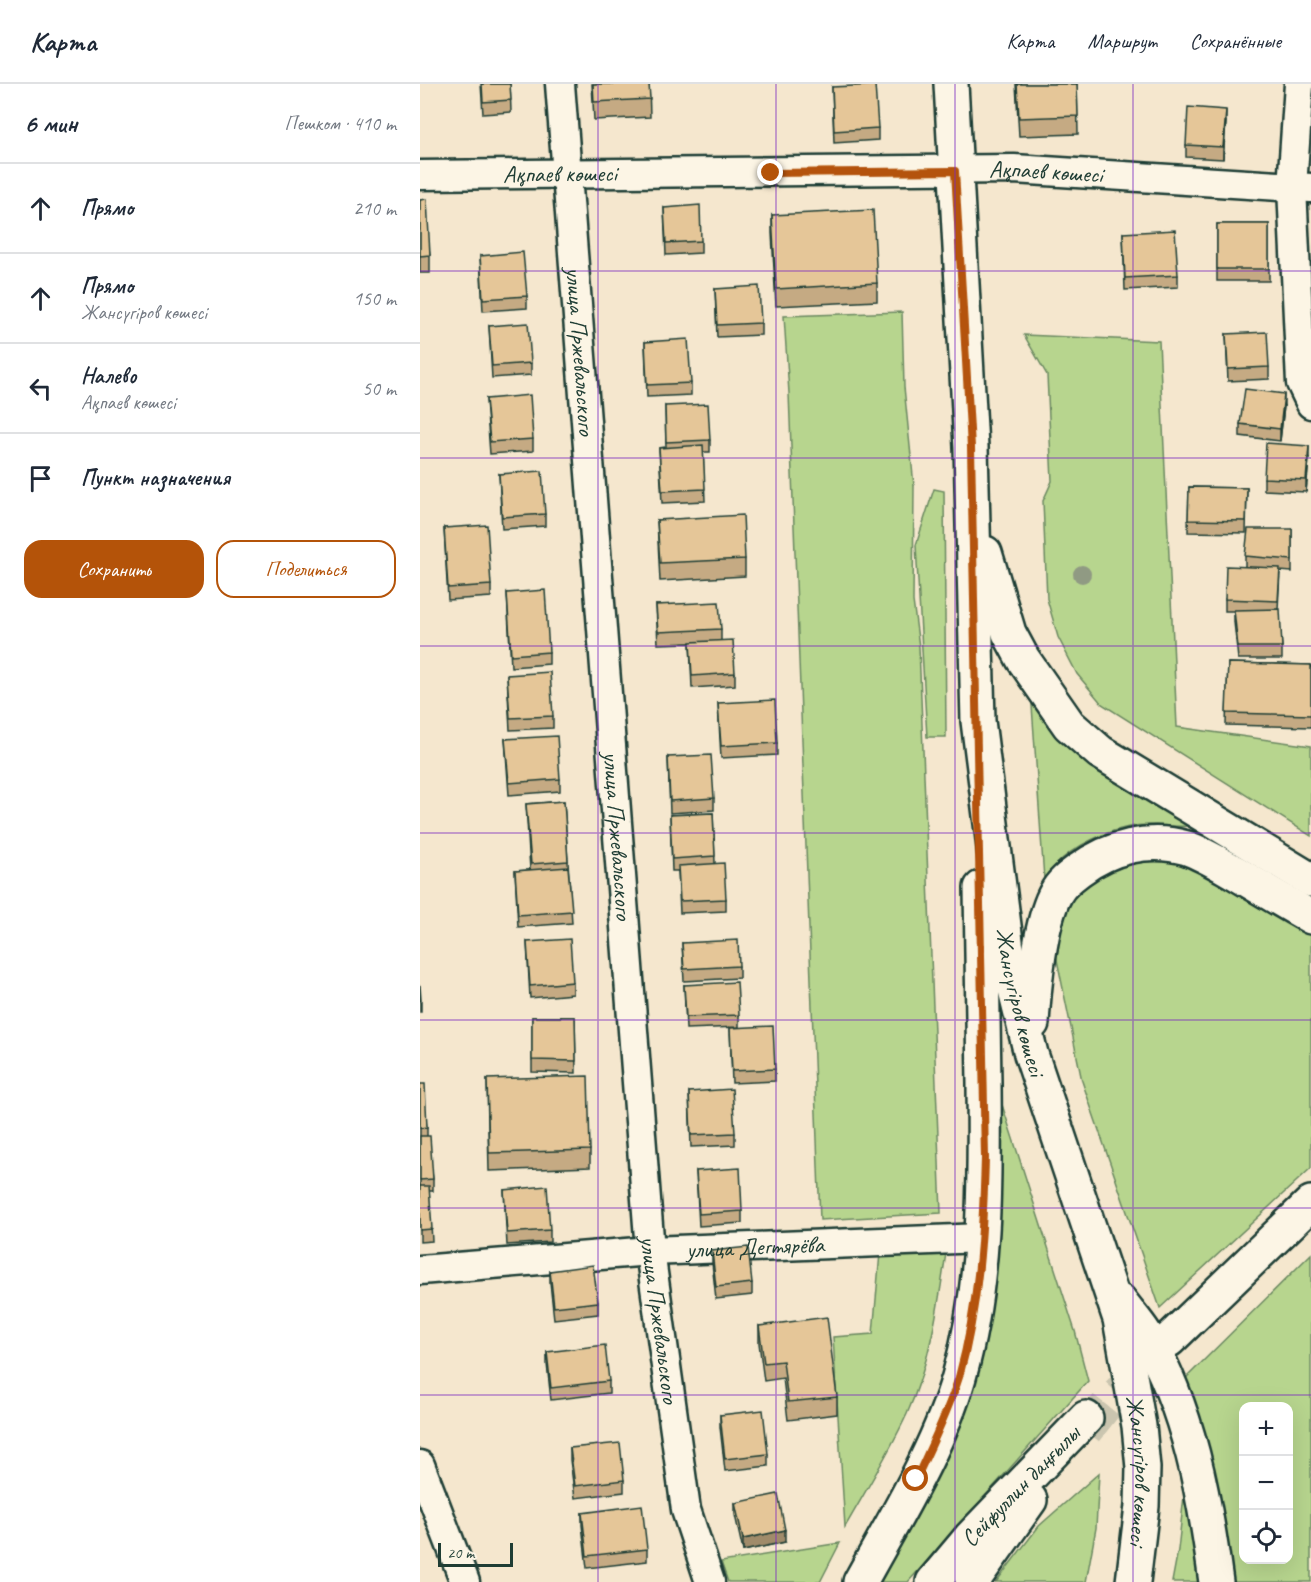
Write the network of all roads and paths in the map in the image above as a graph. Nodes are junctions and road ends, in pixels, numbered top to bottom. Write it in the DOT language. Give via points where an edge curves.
graph roads {
  1 [pos="560,84"];
  2 [pos="951,84"];
  3 [pos="1299,84"];
  4 [pos="955,171"];
  5 [pos="567,174"];
  6 [pos="420,175"];
  7 [pos="1302,187"];
  8 [pos="1311,404"];
  9 [pos="972,506"];
  10 [pos="978,721"];
  11 [pos="1311,880"];
  12 [pos="1311,917"];
  13 [pos="1031,1054"];
  14 [pos="1311,1203"];
  15 [pos="982,1238"];
  16 [pos="650,1251"];
  17 [pos="420,1270"];
  18 [pos="1109,1287"];
  19 [pos="1169,1340"];
  20 [pos="420,1465"];
  21 [pos="465,1582"];
  22 [pos="710,1582"];
  23 [pos="860,1582"];
  24 [pos="933,1582"];
  25 [pos="972,1582"];
  26 [pos="1133,1582"];
  27 [pos="1216,1582"];
  1 -- 5 [label="street, улица Пржевальского"];
  2 -- 4 [label="main road, Жансүгіров көшесі"];
  3 -- 7 [label="street"];
  4 -- 5 [label="street, Ақпаев көшесі"];
  4 -- 7 [label="street, Ақпаев көшесі" via="1014,169"];
  4 -- 9 [label="main road, Жансүгіров көшесі"];
  5 -- 6 [label="street, Ақпаев көшесі"];
  5 -- 16 [label="street, улица Пржевальского"];
  7 -- 8 [label="street" via="1301,383"];
  9 -- 10 [label="main road, Жансүгіров көшесі"];
  9 -- 11 [label="main road" via="1009,633 1069,725 1100,752"];
  10 -- 13 [label="main road, Жансүгіров көшесі" via="1009,965"];
  10 -- 15 [label="main road" via="985,1158"];
  12 -- 13 [label="main road" via="1187,848 1157,843 1132,845 1105,854 1068,878 1049,909 1036,976"];
  13 -- 18 [label="main road, Жансүгіров көшесі"];
  14 -- 19 [label="main road"];
  15 -- 16 [label="street, улица Дегтярёва"];
  15 -- 23 [label="main road" via="972,1316 958,1378 916,1479"];
  16 -- 17 [label="street, улица Дегтярёва"];
  16 -- 22 [label="street, улица Пржевальского" via="686,1510"];
  18 -- 26 [label="main road, Жансүгіров көшесі" via="1120,1320 1143,1468"];
  18 -- 27 [label="main road" via="1144,1334 1178,1404 1209,1525"];
  20 -- 21 [label="street"];
  24 -- 25 [label="main road, Сейфуллин даңғылы" via="970,1538 1086,1424"];
}
